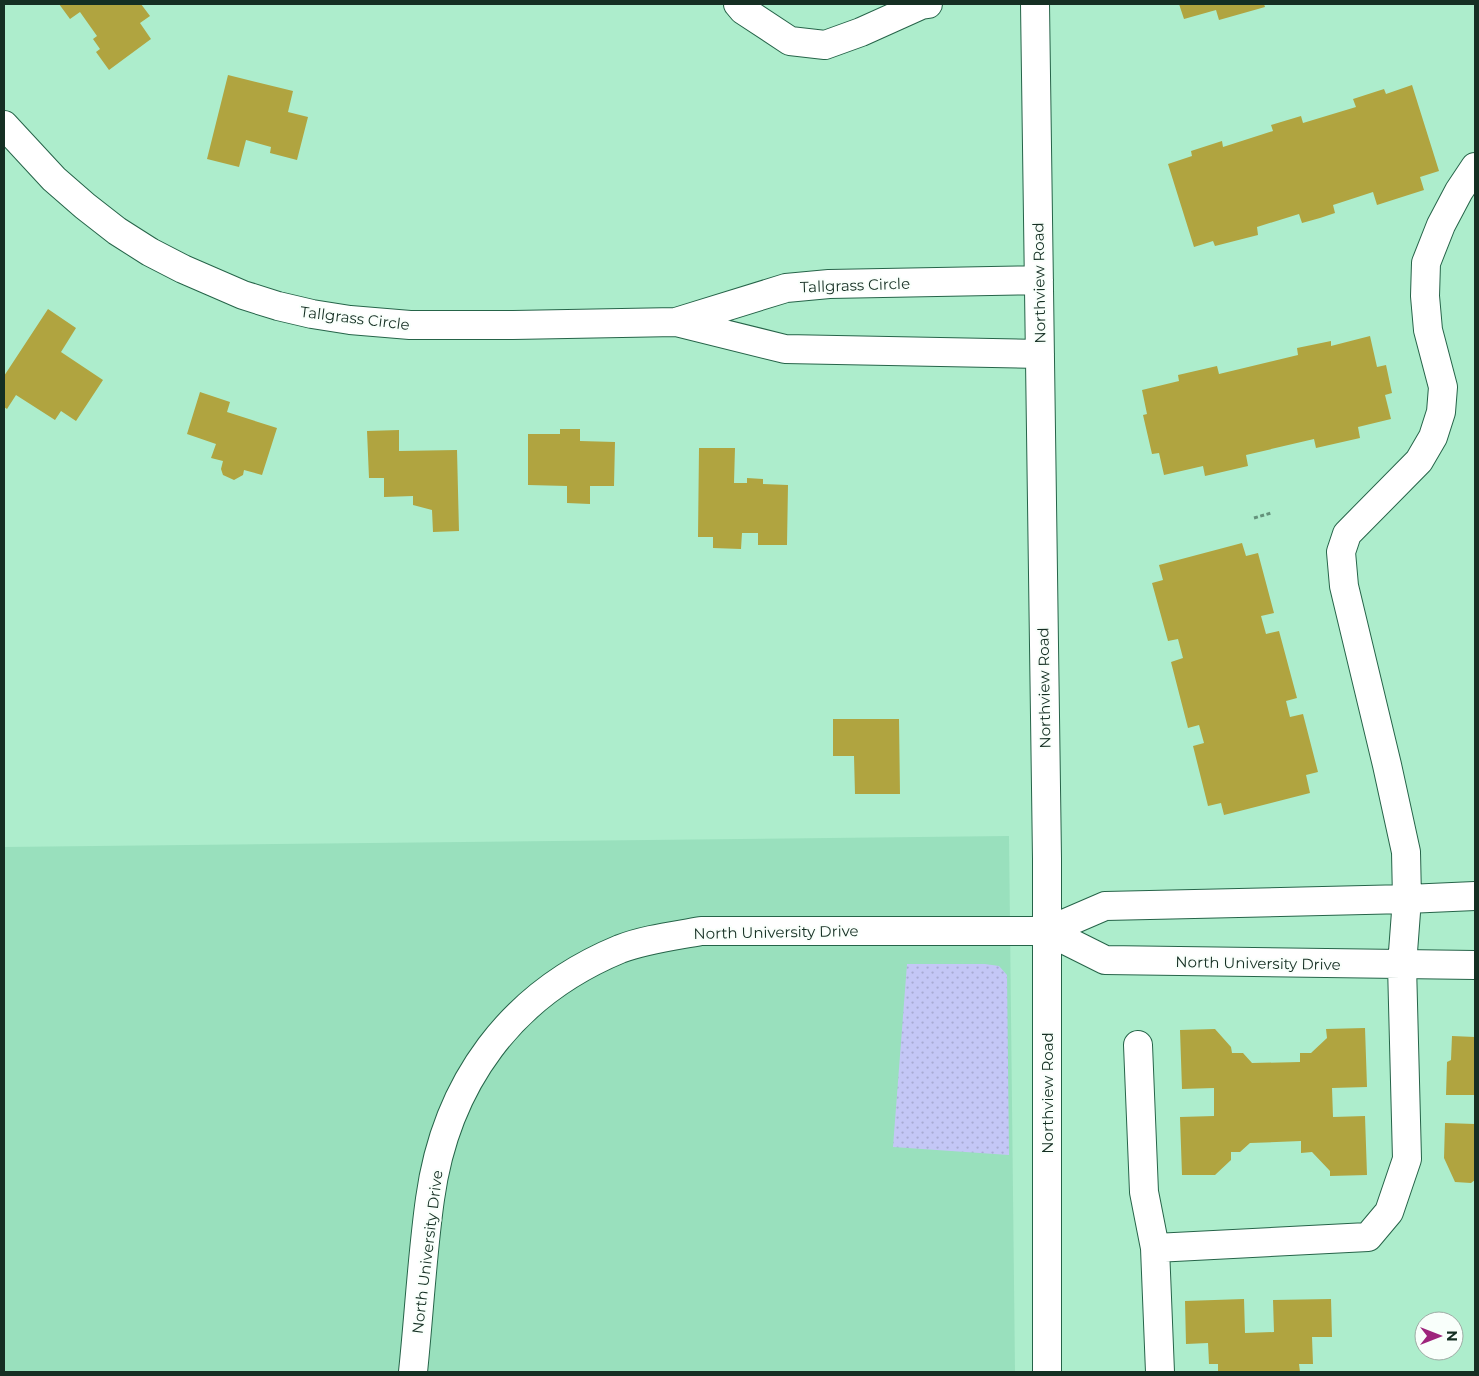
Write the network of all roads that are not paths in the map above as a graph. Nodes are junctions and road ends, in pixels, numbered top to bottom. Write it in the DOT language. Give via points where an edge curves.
graph roads {
  1 [pos="738,4"];
  2 [pos="928,4"];
  3 [pos="1035,4"];
  4 [pos="4,126"];
  5 [pos="1475,167"];
  6 [pos="1039,280"];
  7 [pos="676,322"];
  8 [pos="1040,354"];
  9 [pos="1475,896"];
  10 [pos="1407,899"];
  11 [pos="1047,931"];
  12 [pos="1402,965"];
  13 [pos="1475,965"];
  14 [pos="1138,1045"];
  15 [pos="1155,1248"];
  16 [pos="413,1372"];
  17 [pos="1047,1372"];
  18 [pos="1160,1372"];
  1 -- 2 [label="street" via="790,41 825,45"];
  3 -- 6 [label="street, Northview Road"];
  4 -- 7 [label="street, Tallgrass Circle" via="54,180 117,231 183,269 278,306 347,320 410,325"];
  5 -- 10 [label="street" via="1441,225 1426,263 1428,330 1443,387 1434,438 1419,461 1347,534 1341,552 1344,586 1406,852"];
  6 -- 7 [label="street, Tallgrass Circle" via="828,284 786,288"];
  6 -- 8 [label="street, Northview Road"];
  7 -- 8 [label="street, Tallgrass Circle" via="785,350"];
  8 -- 11 [label="street, Northview Road"];
  9 -- 10 [label="street, North University Drive"];
  10 -- 11 [label="street, North University Drive" via="1105,906"];
  10 -- 12 [label="street"];
  11 -- 12 [label="street, North University Drive" via="1105,960"];
  11 -- 16 [label="street, North University Drive" via="701,931 621,949 580,968 536,998 498,1036 472,1072 447,1128 430,1198"];
  11 -- 17 [label="street, Northview Road"];
  12 -- 13 [label="street, North University Drive"];
  12 -- 15 [label="street" via="1407,1159 1389,1212 1368,1237"];
  14 -- 15 [label="street" via="1144,1192"];
  15 -- 18 [label="street"];
}
